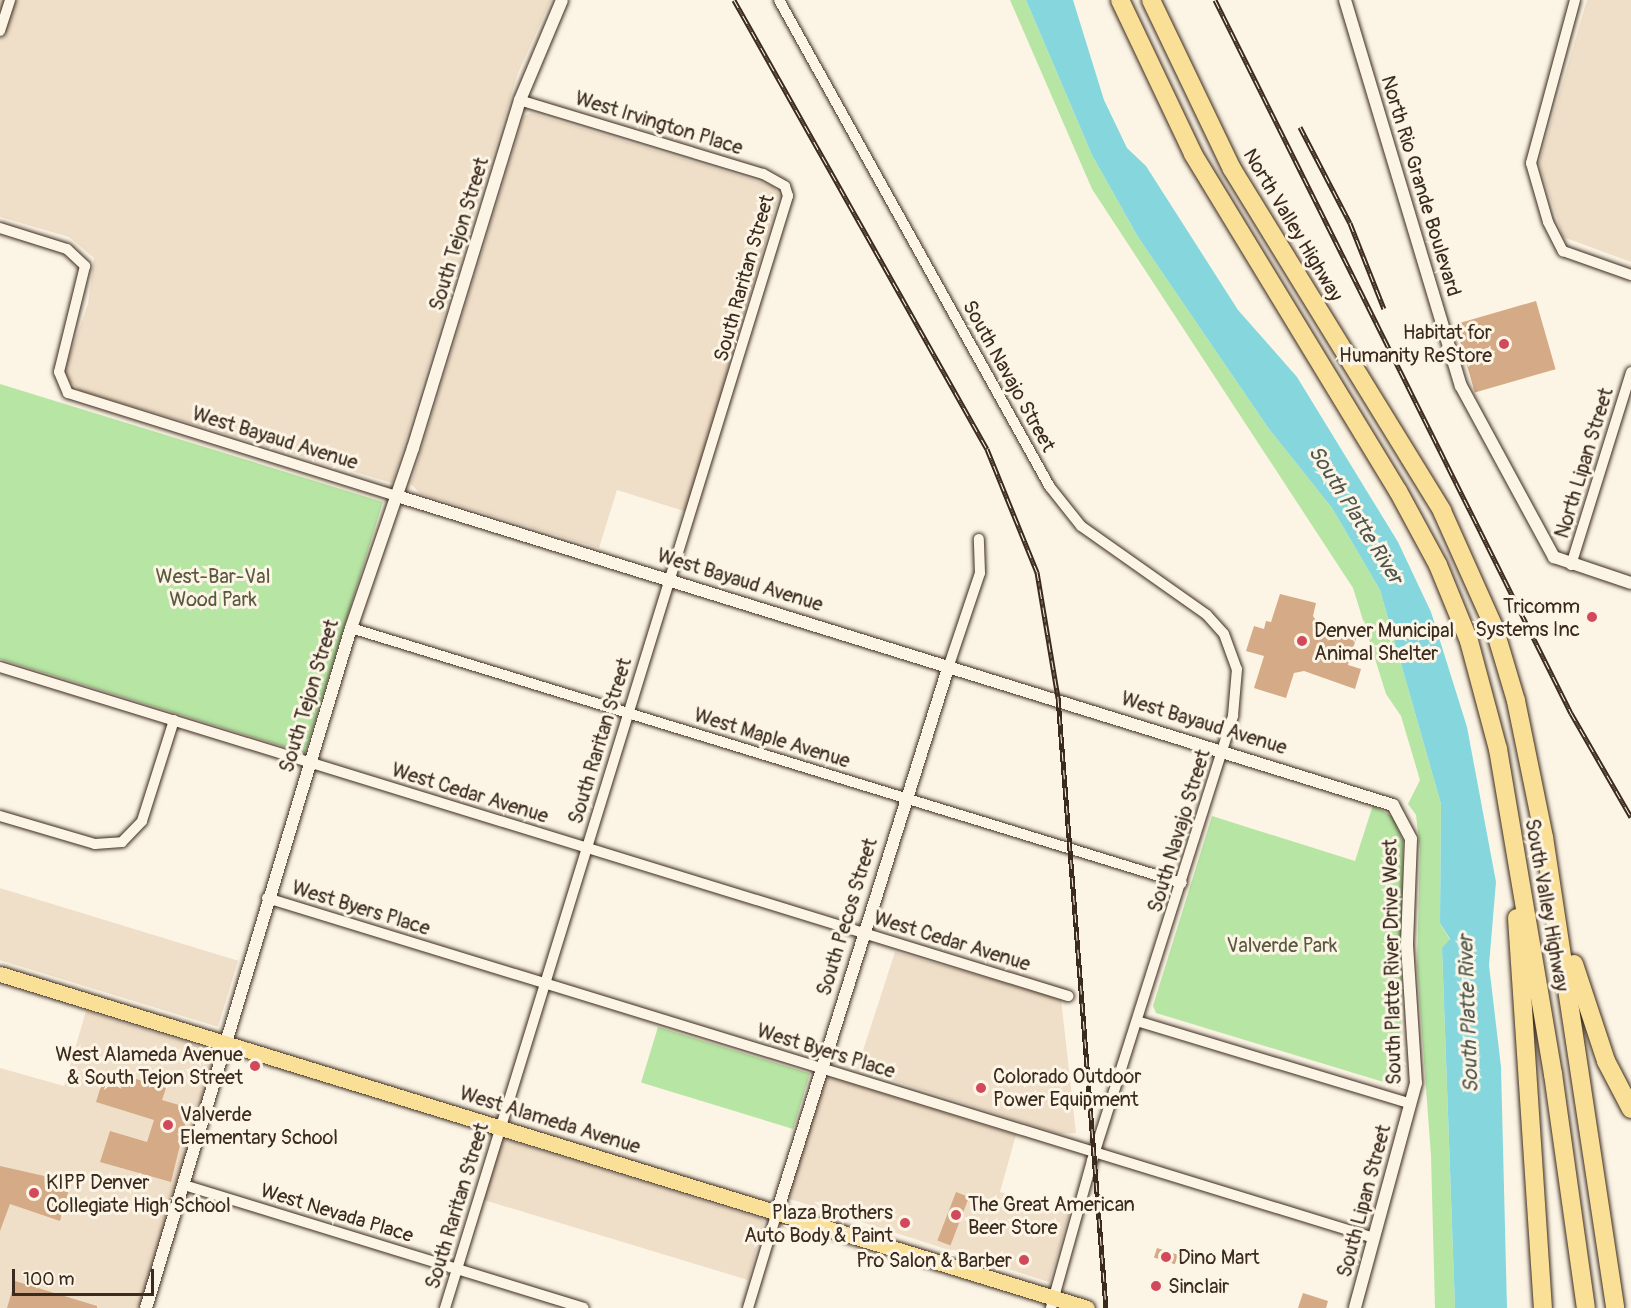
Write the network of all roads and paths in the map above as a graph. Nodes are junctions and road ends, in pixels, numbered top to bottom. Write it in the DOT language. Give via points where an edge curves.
graph roads {
  1 [pos="10,0"];
  2 [pos="562,0"];
  3 [pos="779,0"];
  4 [pos="1120,0"];
  5 [pos="1151,0"];
  6 [pos="1345,0"];
  7 [pos="1575,0"];
  8 [pos="0,31"];
  9 [pos="520,99"];
  10 [pos="785,186"];
  11 [pos="0,228"];
  12 [pos="1631,275"];
  13 [pos="1631,372"];
  14 [pos="397,496"];
  15 [pos="1450,526"];
  16 [pos="979,539"];
  17 [pos="1571,565"];
  18 [pos="671,579"];
  19 [pos="1631,583"];
  20 [pos="351,628"];
  21 [pos="949,665"];
  22 [pos="0,667"];
  23 [pos="627,712"];
  24 [pos="174,720"];
  25 [pos="1223,749"];
  26 [pos="309,763"];
  27 [pos="905,797"];
  28 [pos="1508,809"];
  29 [pos="0,816"];
  30 [pos="1405,819"];
  31 [pos="585,847"];
  32 [pos="1551,873"];
  33 [pos="1182,883"];
  34 [pos="267,898"];
  35 [pos="862,932"];
  36 [pos="0,974"];
  37 [pos="544,983"];
  38 [pos="1068,996"];
  39 [pos="1140,1022"];
  40 [pos="225,1042"];
  41 [pos="1606,1061"];
  42 [pos="820,1068"];
  43 [pos="1631,1081"];
  44 [pos="1411,1104"];
  45 [pos="1631,1109"];
  46 [pos="500,1126"];
  47 [pos="1095,1152"];
  48 [pos="183,1185"];
  49 [pos="1601,1209"];
  50 [pos="777,1212"];
  51 [pos="1374,1238"];
  52 [pos="456,1269"];
  53 [pos="1053,1303"];
  54 [pos="146,1308"];
  55 [pos="445,1308"];
  56 [pos="583,1308"];
  57 [pos="748,1308"];
  58 [pos="1087,1308"];
  59 [pos="1354,1308"];
  60 [pos="1543,1308"];
  61 [pos="1584,1308"];
  62 [pos="1615,1308"];
  63 [pos="1623,1308"];
  1 -- 8 [label="street"];
  2 -- 9 [label="street, South Tejon Street"];
  3 -- 25 [label="street, South Navajo Street" via="1050,487 1081,526 1199,609 1224,634 1238,684"];
  4 -- 28 [label="highway, South Valley Highway" via="1205,176 1416,523 1472,651"];
  5 -- 15 [label="highway, North Valley Highway" via="1228,161"];
  6 -- 17 [label="street, North Rio Grande Boulevard" via="1461,386 1554,557"];
  7 -- 12 [label="street" via="1531,162 1548,222 1563,251"];
  9 -- 10 [label="street, West Irvington Place" via="764,174"];
  9 -- 14 [label="street, South Tejon Street"];
  10 -- 18 [label="street, South Raritan Street" via="786,208"];
  11 -- 14 [label="street, West Bayaud Avenue" via="67,249 85,266 61,384 82,401"];
  13 -- 17 [label="street, North Lipan Street"];
  14 -- 18 [label="street, West Bayaud Avenue"];
  14 -- 20 [label="street, South Tejon Street"];
  15 -- 32 [label="highway, South Valley Highway" via="1507,669"];
  16 -- 21 [label="street, South Pecos Street" via="980,573"];
  17 -- 19 [label="street"];
  18 -- 21 [label="street, West Bayaud Avenue"];
  18 -- 23 [label="street, South Raritan Street"];
  20 -- 23 [label="street, West Maple Avenue"];
  20 -- 26 [label="street, South Tejon Street"];
  21 -- 25 [label="street, West Bayaud Avenue"];
  21 -- 27 [label="street, South Pecos Street"];
  22 -- 24 [label="street, West Cedar Avenue"];
  23 -- 27 [label="street, West Maple Avenue"];
  23 -- 31 [label="street, South Raritan Street"];
  24 -- 26 [label="street, West Cedar Avenue"];
  24 -- 29 [label="street" via="146,811 130,838 95,844"];
  25 -- 30 [label="street, West Bayaud Avenue" via="1380,797"];
  25 -- 33 [label="street, South Navajo Street"];
  26 -- 31 [label="street, West Cedar Avenue"];
  26 -- 34 [label="street, South Tejon Street"];
  27 -- 33 [label="street, West Maple Avenue"];
  27 -- 35 [label="street, South Pecos Street"];
  28 -- 60 [label="highway"];
  28 -- 61 [label="highway, South Valley Highway" via="1574,1213"];
  30 -- 44 [label="street, South Platte River Drive West" via="1411,839 1407,945 1416,1083"];
  31 -- 35 [label="street, West Cedar Avenue"];
  31 -- 37 [label="street, South Raritan Street"];
  32 -- 41 [label="highway" via="1584,1003"];
  32 -- 49 [label="highway, South Valley Highway"];
  33 -- 39 [label="street, South Navajo Street"];
  34 -- 37 [label="street, West Byers Place"];
  34 -- 40 [label="street, South Tejon Street"];
  35 -- 38 [label="street, West Cedar Avenue"];
  35 -- 42 [label="street, South Pecos Street"];
  36 -- 40 [label="main road, West Alameda Avenue"];
  37 -- 42 [label="street, West Byers Place"];
  37 -- 46 [label="street, South Raritan Street"];
  39 -- 44 [label="street"];
  39 -- 47 [label="street, South Navajo Street"];
  40 -- 46 [label="main road, West Alameda Avenue"];
  40 -- 48 [label="street, South Tejon Street"];
  41 -- 43 [label="highway"];
  41 -- 45 [label="highway"];
  42 -- 47 [label="street, West Byers Place"];
  42 -- 50 [label="street, South Pecos Street"];
  44 -- 51 [label="street, South Lipan Street"];
  46 -- 50 [label="main road, West Alameda Avenue"];
  46 -- 52 [label="street, South Raritan Street"];
  47 -- 51 [label="street, West Byers Place"];
  47 -- 53 [label="street, South Navajo Street"];
  48 -- 52 [label="street, West Nevada Place"];
  48 -- 54 [label="street, South Tejon Street"];
  49 -- 62 [label="highway, South Valley Highway"];
  49 -- 63 [label="highway"];
  50 -- 53 [label="main road, West Alameda Avenue"];
  50 -- 57 [label="street, South Pecos Street"];
  51 -- 59 [label="street, South Lipan Street"];
  52 -- 55 [label="street, South Raritan Street"];
  52 -- 56 [label="street, West Nevada Place"];
  53 -- 58 [label="main road, West Alameda Avenue"];
}
